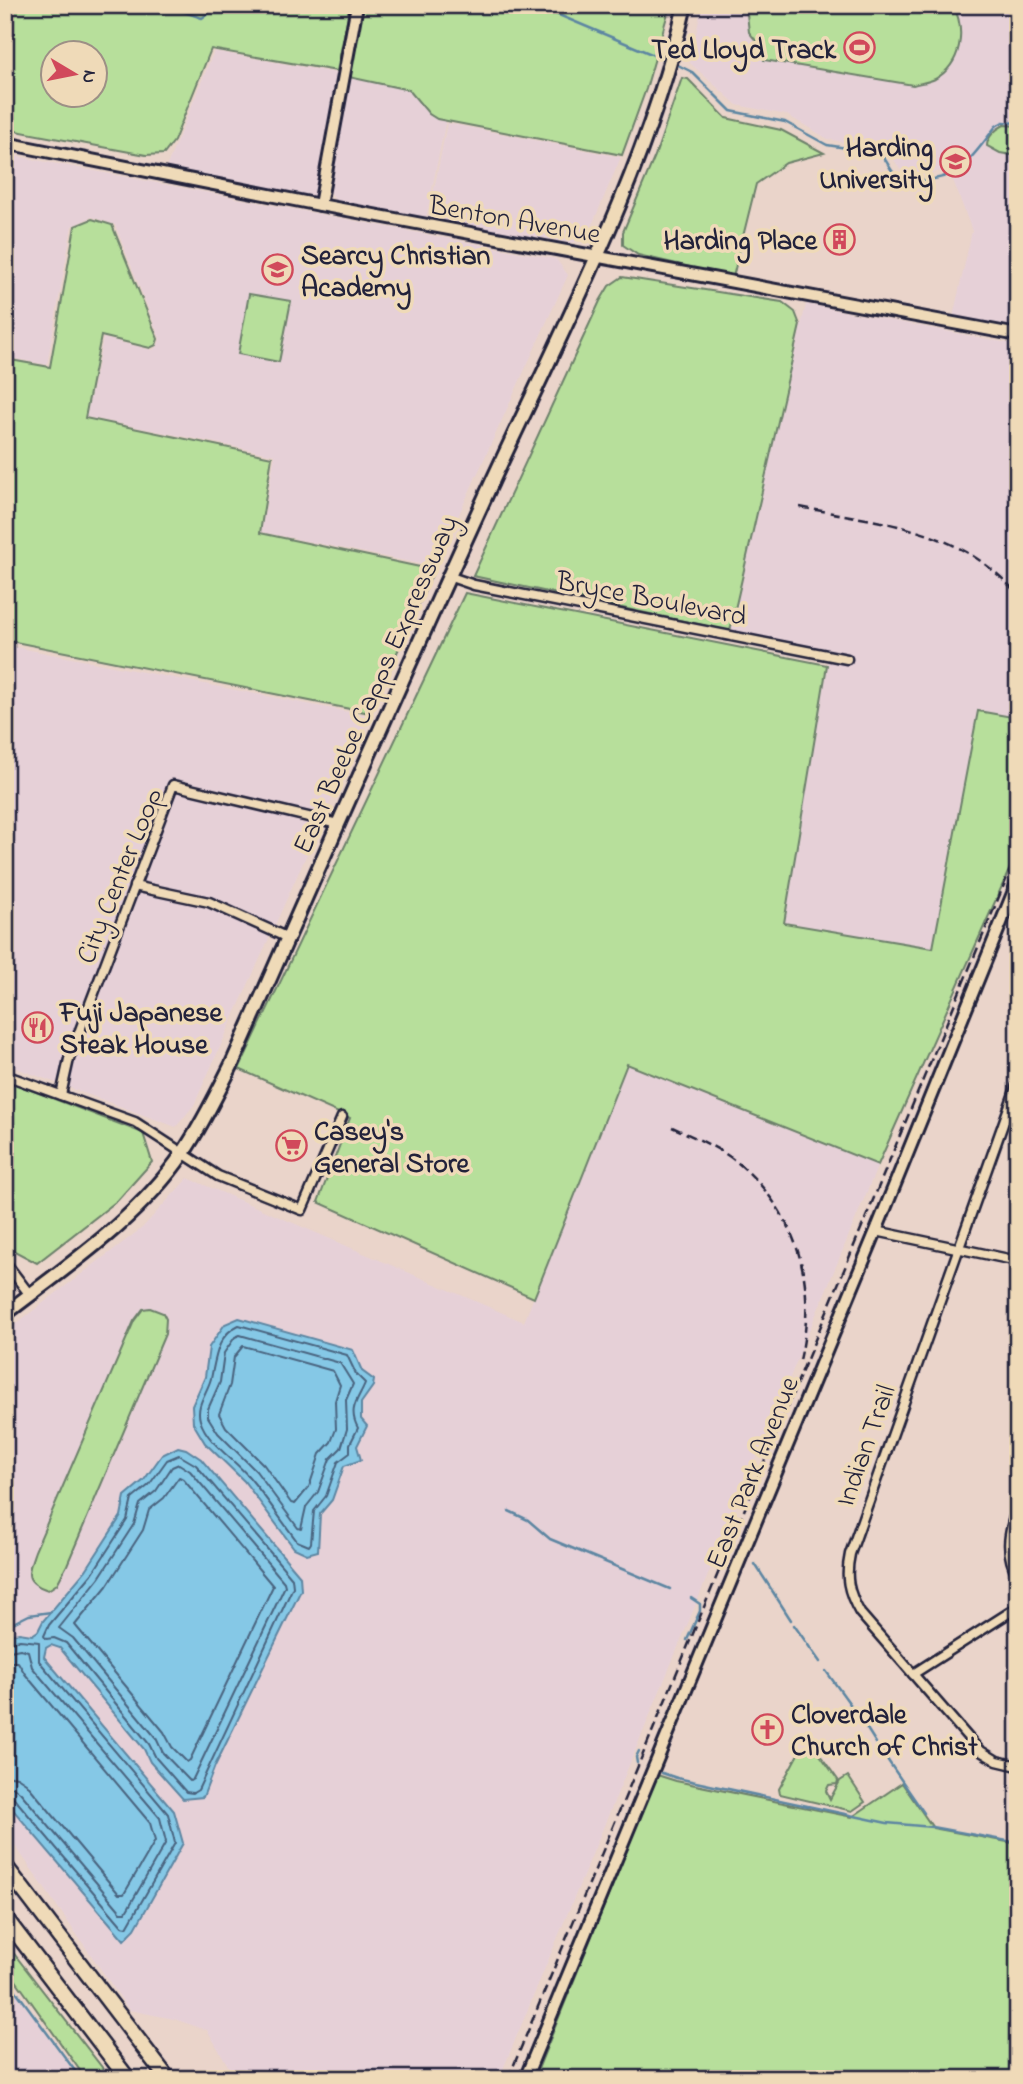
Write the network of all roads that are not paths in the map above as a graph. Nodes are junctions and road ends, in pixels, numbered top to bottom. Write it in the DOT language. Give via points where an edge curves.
graph roads {
  1 [pos="357,5"];
  2 [pos="685,5"];
  3 [pos="5,143"];
  4 [pos="320,205"];
  5 [pos="596,255"];
  6 [pos="1018,335"];
  7 [pos="448,576"];
  8 [pos="848,659"];
  9 [pos="338,824"];
  10 [pos="1018,881"];
  11 [pos="134,886"];
  12 [pos="288,938"];
  13 [pos="5,1074"];
  14 [pos="1018,1082"];
  15 [pos="61,1096"];
  16 [pos="342,1117"];
  17 [pos="183,1153"];
  18 [pos="876,1231"];
  19 [pos="959,1249"];
  20 [pos="1018,1261"];
  21 [pos="5,1262"];
  22 [pos="30,1295"];
  23 [pos="5,1314"];
  24 [pos="1018,1504"];
  25 [pos="1018,1576"];
  26 [pos="1018,1607"];
  27 [pos="913,1674"];
  28 [pos="1018,1766"];
  29 [pos="5,1864"];
  30 [pos="5,1918"];
  31 [pos="128,2079"];
  32 [pos="169,2079"];
  33 [pos="524,2079"];
  1 -- 4 [label="street"];
  2 -- 5 [label="main road, East Beebe Capps Expressway" via="661,96"];
  3 -- 4 [label="street, Benton Avenue"];
  4 -- 5 [label="street, Benton Avenue"];
  5 -- 6 [label="street, Benton Avenue"];
  5 -- 7 [label="main road, East Beebe Capps Expressway"];
  7 -- 8 [label="street, Bryce Boulevard" via="474,585"];
  7 -- 9 [label="main road, East Beebe Capps Expressway"];
  9 -- 11 [label="street, City Center Loop" via="173,785"];
  9 -- 12 [label="main road, East Beebe Capps Expressway"];
  10 -- 18 [label="street, East Park Avenue"];
  11 -- 12 [label="street" via="209,902"];
  11 -- 15 [label="street, City Center Loop" via="69,1059"];
  12 -- 17 [label="main road, East Beebe Capps Expressway" via="232,1064"];
  13 -- 15 [label="street"];
  14 -- 19 [label="street, Indian Trail"];
  15 -- 17 [label="street" via="135,1122"];
  16 -- 17 [label="street" via="302,1210 218,1176"];
  17 -- 22 [label="main road, East Beebe Capps Expressway" via="134,1210"];
  18 -- 19 [label="street"];
  18 -- 33 [label="street, East Park Avenue"];
  19 -- 20 [label="street"];
  19 -- 27 [label="street, Indian Trail" via="847,1566 853,1602"];
  21 -- 22 [label="street"];
  22 -- 23 [label="main road, East Beebe Capps Expressway"];
  24 -- 25 [label="street" via="1008,1547"];
  26 -- 27 [label="street"];
  27 -- 28 [label="street, Indian Trail" via="984,1754"];
  29 -- 32 [label="highway"];
  30 -- 31 [label="highway"];
}
